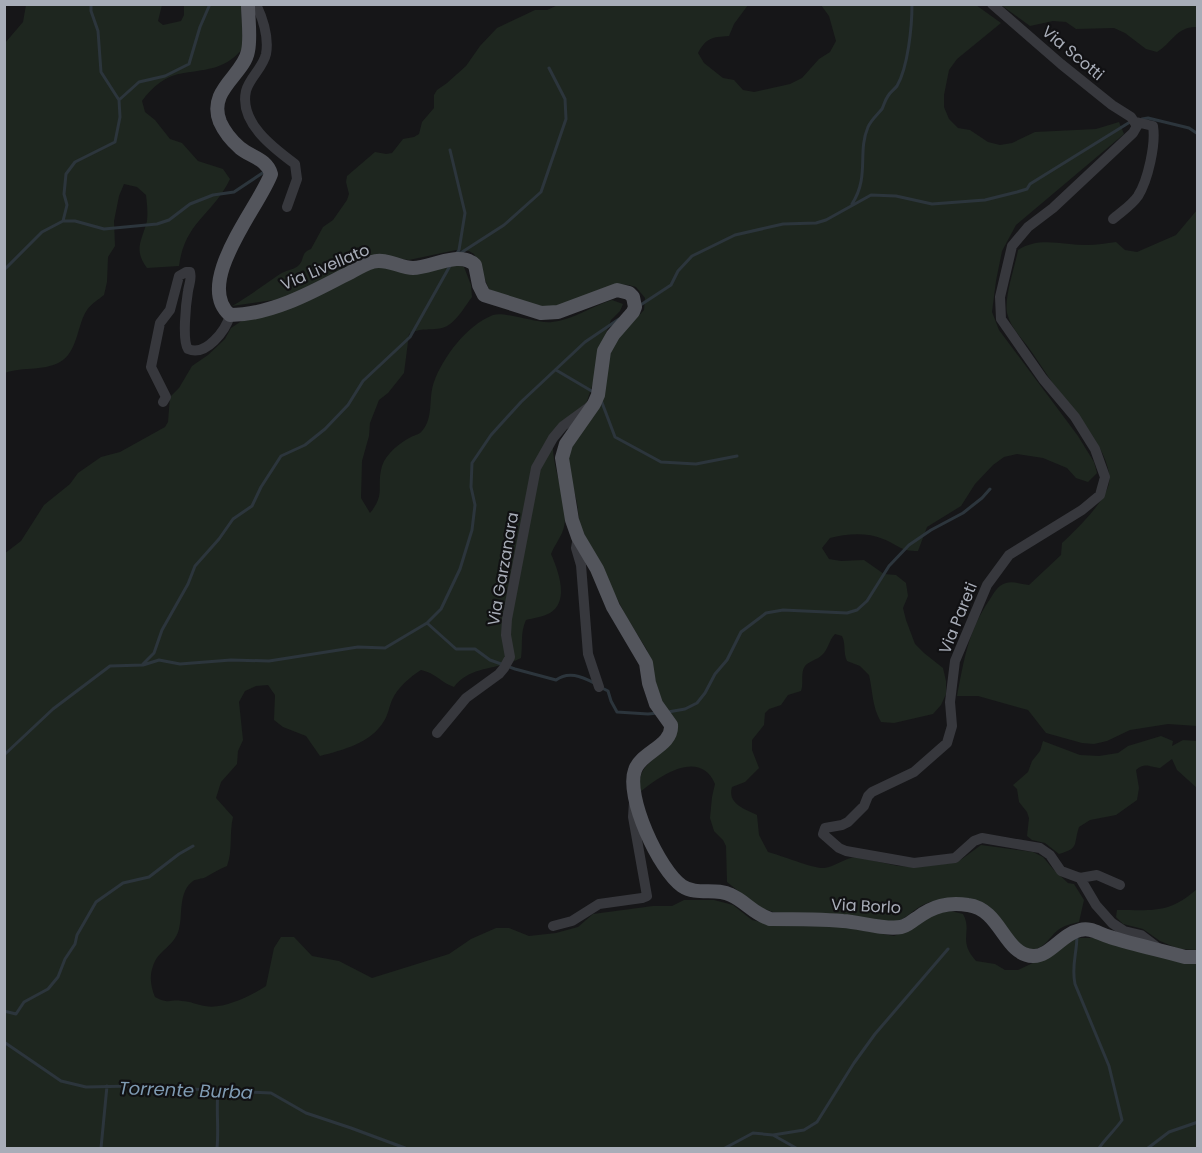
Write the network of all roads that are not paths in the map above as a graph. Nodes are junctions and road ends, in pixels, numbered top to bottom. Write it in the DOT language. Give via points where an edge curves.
graph roads {
  1 [pos="248,4"];
  2 [pos="256,4"];
  3 [pos="992,4"];
  4 [pos="1136,124"];
  5 [pos="287,207"];
  6 [pos="1113,219"];
  7 [pos="230,315"];
  8 [pos="162,402"];
  9 [pos="594,404"];
  10 [pos="578,537"];
  11 [pos="599,687"];
  12 [pos="437,733"];
  13 [pos="634,796"];
  14 [pos="1080,878"];
  15 [pos="1120,885"];
  16 [pos="682,886"];
  17 [pos="553,926"];
  18 [pos="1162,951"];
  19 [pos="1197,957"];
  1 -- 7 [label="main road" via="248,52 223,92 218,112 225,131 240,148 265,163 271,174 224,262 219,292"];
  2 -- 5 [label="street" via="262,18 266,53 246,89 245,111 258,131 295,164 297,179"];
  3 -- 4 [label="street, Via Scotti"];
  4 -- 6 [label="street, Via Scotti" via="1153,126 1150,164 1138,196"];
  4 -- 14 [label="street, Via Pareti" via="1133,133 1012,246 1000,297 1001,319 1095,449 1105,477 1100,495 1009,555 987,585 955,661 950,702 952,726 947,743 914,772 872,792 849,822 823,831 824,836 846,851 914,863 955,858 982,838 1040,848 1061,871"];
  7 -- 8 [label="street" via="224,329 203,349 189,349 185,342 191,277 190,272 179,276 170,310 160,323 151,367 165,397"];
  7 -- 9 [label="main road, Via Livellato" via="280,305 378,261 415,268 467,260 475,265 484,295 541,313 558,312 624,290 633,297 636,307 604,351"];
  9 -- 10 [label="main road, Via Livellato" via="562,454"];
  9 -- 12 [label="street, Via Garzanara" via="563,426 536,468 507,619 510,657 499,674 466,698"];
  10 -- 11 [label="street" via="588,654"];
  10 -- 13 [label="main road, Via Livellato" via="613,607 639,647 656,704 671,725 669,736 638,763 632,780"];
  13 -- 16 [label="main road, Via Livellato" via="650,841"];
  13 -- 17 [label="street" via="633,817 647,896 599,904 572,921"];
  14 -- 15 [label="street" via="1097,875"];
  14 -- 18 [label="street, Via Pareti" via="1112,923 1141,935"];
  16 -- 18 [label="main road, Via Borlo" via="696,892 730,894 770,919 902,927 936,906 975,906 998,925 1014,948 1033,956 1045,953 1080,929"];
  18 -- 19 [label="main road, Via Borlo"];
}
